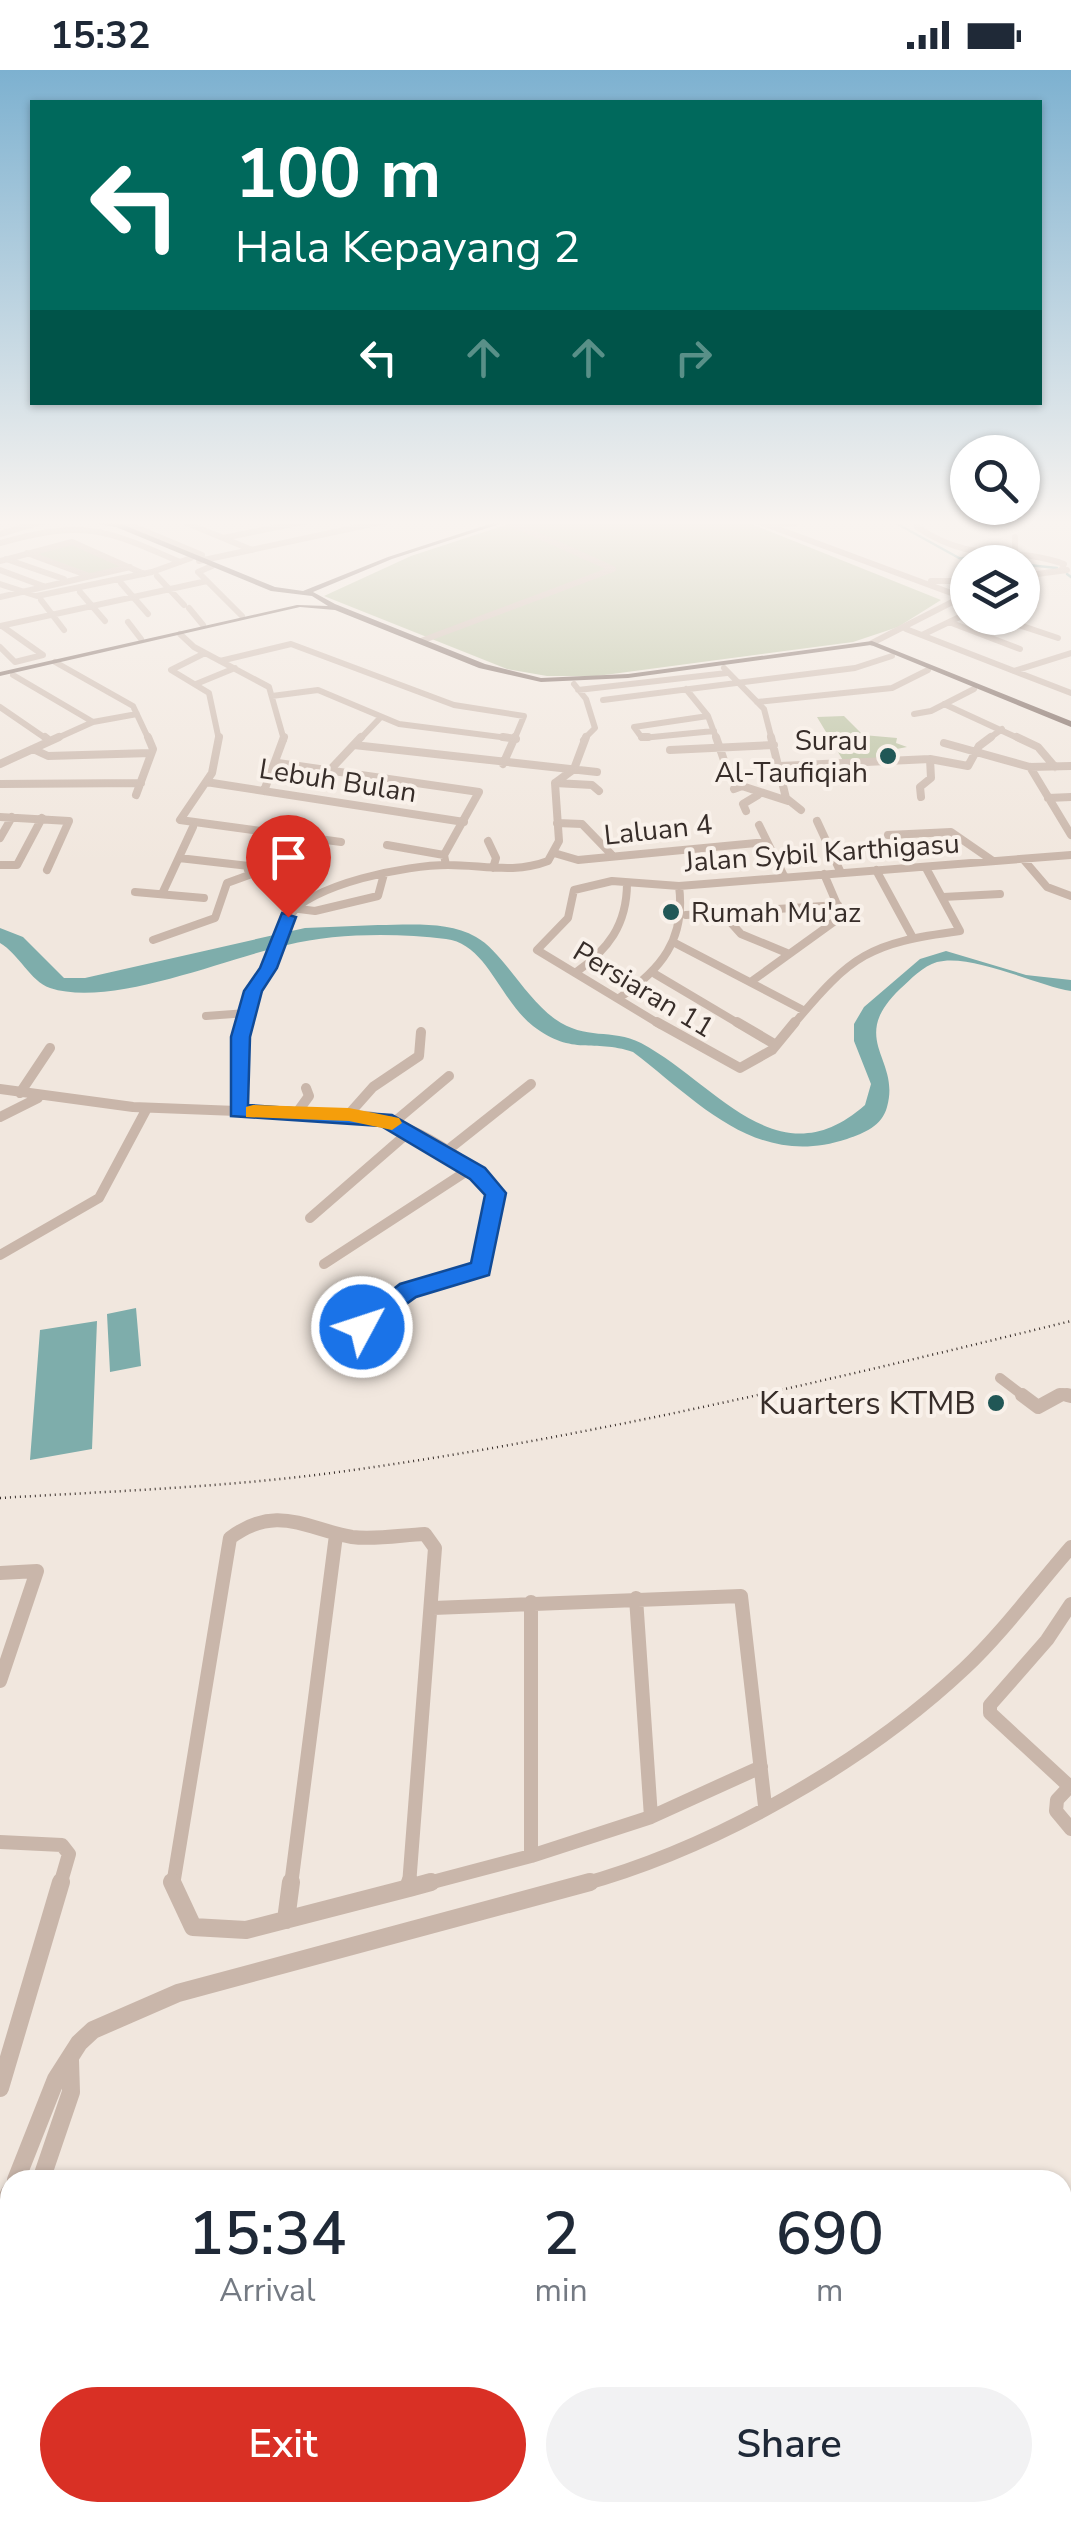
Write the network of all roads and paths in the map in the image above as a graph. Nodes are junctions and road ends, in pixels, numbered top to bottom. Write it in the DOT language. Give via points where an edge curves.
graph roads {
  1 [pos="18,635"];
  2 [pos="138,635"];
  3 [pos="158,635"];
  4 [pos="174,635"];
  5 [pos="182,635"];
  6 [pos="396,635"];
  7 [pos="408,635"];
  8 [pos="436,635"];
  9 [pos="896,635"];
  10 [pos="923,635"];
  11 [pos="984,635"];
  12 [pos="400,637"];
  13 [pos="141,639"];
  14 [pos="421,641"];
  15 [pos="872,645"];
  16 [pos="0,648"];
  17 [pos="429,649"];
  18 [pos="1020,649"];
  19 [pos="843,652"];
  20 [pos="1071,652"];
  21 [pos="206,653"];
  22 [pos="4,655"];
  23 [pos="896,657"];
  24 [pos="768,658"];
  25 [pos="220,660"];
  26 [pos="790,660"];
  27 [pos="744,661"];
  28 [pos="56,662"];
  29 [pos="700,667"];
  30 [pos="236,668"];
  31 [pos="726,670"];
  32 [pos="928,670"];
  33 [pos="0,671"];
  34 [pos="1014,671"];
  35 [pos="13,675"];
  36 [pos="541,680"];
  37 [pos="736,683"];
  38 [pos="196,684"];
  39 [pos="576,687"];
  40 [pos="686,689"];
  41 [pos="974,689"];
  42 [pos="1071,693"];
  43 [pos="272,696"];
  44 [pos="603,700"];
  45 [pos="757,702"];
  46 [pos="944,704"];
  47 [pos="0,707"];
  48 [pos="137,714"];
  49 [pos="914,714"];
  50 [pos="708,716"];
  51 [pos="380,718"];
  52 [pos="93,722"];
  53 [pos="1071,726"];
  54 [pos="1002,729"];
  55 [pos="714,731"];
  56 [pos="516,739"];
  57 [pos="50,741"];
  58 [pos="944,743"];
  59 [pos="354,745"];
  60 [pos="716,745"];
  61 [pos="774,745"];
  62 [pos="33,749"];
  63 [pos="670,750"];
  64 [pos="0,752"];
  65 [pos="975,752"];
  66 [pos="152,753"];
  67 [pos="930,759"];
  68 [pos="10,760"];
  69 [pos="278,763"];
  70 [pos="0,764"];
  71 [pos="502,764"];
  72 [pos="780,766"];
  73 [pos="1071,766"];
  74 [pos="1030,767"];
  75 [pos="1055,767"];
  76 [pos="574,769"];
  77 [pos="330,770"];
  78 [pos="597,772"];
  79 [pos="141,782"];
  80 [pos="206,782"];
  81 [pos="555,782"];
  82 [pos="0,784"];
  83 [pos="264,791"];
  84 [pos="600,792"];
  85 [pos="136,795"];
  86 [pos="758,795"];
  87 [pos="921,797"];
  88 [pos="1071,797"];
  89 [pos="1048,798"];
  90 [pos="788,801"];
  91 [pos="802,810"];
  92 [pos="746,811"];
  93 [pos="0,817"];
  94 [pos="12,817"];
  95 [pos="42,818"];
  96 [pos="817,821"];
  97 [pos="464,822"];
  98 [pos="557,823"];
  99 [pos="759,826"];
  100 [pos="193,827"];
  101 [pos="268,834"];
  102 [pos="888,835"];
  103 [pos="1071,835"];
  104 [pos="0,838"];
  105 [pos="488,841"];
  106 [pos="341,842"];
  107 [pos="767,842"];
  108 [pos="387,845"];
  109 [pos="554,853"];
  110 [pos="610,854"];
  111 [pos="1071,855"];
  112 [pos="178,858"];
  113 [pos="1024,858"];
  114 [pos="445,860"];
  115 [pos="993,861"];
  116 [pos="0,865"];
  117 [pos="494,868"];
  118 [pos="926,868"];
  119 [pos="47,870"];
  120 [pos="249,870"];
  121 [pos="876,870"];
  122 [pos="841,873"];
  123 [pos="384,874"];
  124 [pos="824,874"];
  125 [pos="784,876"];
  126 [pos="627,883"];
  127 [pos="679,886"];
  128 [pos="577,887"];
  129 [pos="135,892"];
  130 [pos="162,894"];
  131 [pos="1000,894"];
  132 [pos="1071,896"];
  133 [pos="204,898"];
  134 [pos="942,898"];
  135 [pos="838,905"];
  136 [pos="297,910"];
  137 [pos="723,914"];
  138 [pos="686,915"];
  139 [pos="913,938"];
  140 [pos="153,940"];
  141 [pos="673,942"];
  142 [pos="786,953"];
  143 [pos="575,973"];
  144 [pos="655,974"];
  145 [pos="752,982"];
  146 [pos="619,998"];
  147 [pos="803,1010"];
  148 [pos="247,1013"];
  149 [pos="206,1016"];
  150 [pos="421,1032"];
  151 [pos="776,1044"];
  152 [pos="50,1048"];
  153 [pos="449,1076"];
  154 [pos="531,1084"];
  155 [pos="306,1088"];
  156 [pos="0,1089"];
  157 [pos="20,1094"];
  158 [pos="38,1098"];
  159 [pos="146,1110"];
  160 [pos="238,1112"];
  161 [pos="296,1114"];
  162 [pos="349,1114"];
  163 [pos="0,1117"];
  164 [pos="393,1123"];
  165 [pos="409,1132"];
  166 [pos="444,1153"];
  167 [pos="470,1168"];
  168 [pos="310,1218"];
  169 [pos="0,1255"];
  170 [pos="324,1264"];
  171 [pos="362,1327"];
  172 [pos="1000,1378"];
  173 [pos="1071,1396"];
  174 [pos="336,1534"];
  175 [pos="1071,1546"];
  176 [pos="0,1573"];
  177 [pos="636,1598"];
  178 [pos="531,1602"];
  179 [pos="1071,1604"];
  180 [pos="433,1608"];
  181 [pos="0,1681"];
  182 [pos="761,1766"];
  183 [pos="1070,1785"];
  184 [pos="765,1806"];
  185 [pos="651,1817"];
  186 [pos="1071,1828"];
  187 [pos="0,1842"];
  188 [pos="531,1856"];
  189 [pos="409,1889"];
  190 [pos="286,1920"];
  191 [pos="70,2060"];
  192 [pos="0,2088"];
  193 [pos="20,2170"];
  194 [pos="44,2170"];
  1 -- 22 [label="street" via="43,655 18,662"];
  2 -- 13 [label="street"];
  3 -- 13 [label="main road"];
  4 -- 28 [label="main road"];
  5 -- 21 [label="street"];
  6 -- 12 [label="main road"];
  7 -- 14 [label="main road"];
  8 -- 14 [label="street"];
  9 -- 15 [label="street"];
  10 -- 34 [label="street"];
  11 -- 18 [label="street"];
  12 -- 14 [label="main road"];
  12 -- 17 [label="main road"];
  13 -- 33 [label="main road"];
  14 -- 17 [label="main road"];
  14 -- 36 [label="main road"];
  15 -- 19 [label="main road"];
  15 -- 23 [label="main road"];
  15 -- 24 [label="main road"];
  15 -- 53 [label="main road"];
  16 -- 22 [label="street"];
  17 -- 39 [label="main road" via="493,674"];
  19 -- 23 [label="main road"];
  19 -- 26 [label="main road"];
  20 -- 34 [label="street"];
  21 -- 25 [label="street"];
  21 -- 38 [label="street" via="171,668"];
  23 -- 32 [label="main road"];
  23 -- 37 [label="street"];
  24 -- 26 [label="main road"];
  24 -- 27 [label="main road"];
  25 -- 30 [label="street"];
  25 -- 56 [label="street" via="264,646 300,646 454,705 519,714 526,719"];
  26 -- 31 [label="main road"];
  27 -- 29 [label="main road"];
  27 -- 31 [label="main road"];
  28 -- 33 [label="main road"];
  28 -- 48 [label="street"];
  29 -- 31 [label="main road"];
  29 -- 36 [label="main road"];
  30 -- 38 [label="street"];
  30 -- 43 [label="street" via="265,683"];
  31 -- 37 [label="street"];
  31 -- 39 [label="main road"];
  32 -- 41 [label="main road"];
  32 -- 45 [label="street" via="892,688"];
  34 -- 42 [label="street"];
  35 -- 52 [label="street"];
  36 -- 39 [label="main road"];
  37 -- 40 [label="street"];
  37 -- 45 [label="street"];
  38 -- 80 [label="street" via="209,694 222,738 222,756"];
  39 -- 76 [label="street" via="595,728 583,740"];
  40 -- 44 [label="street"];
  40 -- 50 [label="street"];
  41 -- 46 [label="street"];
  41 -- 53 [label="main road"];
  43 -- 51 [label="street" via="318,690"];
  43 -- 69 [label="street" via="284,739"];
  45 -- 61 [label="street"];
  46 -- 49 [label="street"];
  46 -- 54 [label="street"];
  47 -- 57 [label="street"];
  48 -- 52 [label="street"];
  48 -- 66 [label="street"];
  50 -- 55 [label="street"];
  50 -- 55 [label="street" via="634,728 642,738"];
  51 -- 56 [label="street"];
  51 -- 59 [label="street"];
  52 -- 57 [label="street"];
  54 -- 65 [label="street"];
  54 -- 75 [label="street" via="1038,746"];
  55 -- 60 [label="street"];
  56 -- 71 [label="street"];
  57 -- 62 [label="street"];
  58 -- 65 [label="street"];
  59 -- 71 [label="street"];
  59 -- 77 [label="street"];
  60 -- 61 [label="street"];
  60 -- 63 [label="street"];
  60 -- 86 [label="street" via="727,769 740,777 738,788"];
  61 -- 72 [label="street"];
  62 -- 66 [label="street" via="45,756"];
  62 -- 68 [label="street"];
  64 -- 68 [label="street"];
  65 -- 67 [label="street" via="968,766"];
  65 -- 74 [label="street"];
  66 -- 79 [label="street"];
  67 -- 72 [label="street"];
  67 -- 87 [label="street" via="931,778 920,787"];
  68 -- 70 [label="street"];
  69 -- 77 [label="street"];
  69 -- 83 [label="street"];
  71 -- 76 [label="street"];
  72 -- 90 [label="street"];
  73 -- 75 [label="street"];
  74 -- 75 [label="street"];
  74 -- 89 [label="street"];
  76 -- 78 [label="street"];
  76 -- 81 [label="street"];
  77 -- 97 [label="street" via="479,792"];
  79 -- 82 [label="street"];
  79 -- 85 [label="street"];
  80 -- 83 [label="street, Lebuh Bulan"];
  80 -- 101 [label="street" via="180,820"];
  81 -- 84 [label="street" via="592,784"];
  81 -- 98 [label="street"];
  83 -- 97 [label="street, Lebuh Bulan"];
  86 -- 90 [label="street"];
  86 -- 92 [label="street" via="743,804"];
  88 -- 89 [label="street"];
  89 -- 103 [label="street"];
  90 -- 91 [label="street"];
  93 -- 94 [label="street"];
  94 -- 95 [label="street"];
  94 -- 104 [label="street"];
  95 -- 116 [label="street" via="17,865"];
  95 -- 119 [label="street" via="69,821"];
  96 -- 122 [label="street"];
  97 -- 114 [label="street"];
  98 -- 109 [label="street"];
  98 -- 110 [label="street" via="582,824"];
  99 -- 107 [label="street"];
  100 -- 112 [label="street"];
  101 -- 106 [label="street"];
  101 -- 120 [label="street"];
  102 -- 115 [label="street" via="951,832"];
  105 -- 117 [label="street"];
  107 -- 110 [label="street, Laluan 4"];
  107 -- 125 [label="street"];
  108 -- 114 [label="street"];
  109 -- 110 [label="street, Laluan 4" via="578,860"];
  109 -- 117 [label="street" via="532,868"];
  111 -- 113 [label="street, Jalan Sybil Karthigasu"];
  112 -- 120 [label="street"];
  112 -- 130 [label="street"];
  113 -- 115 [label="street, Jalan Sybil Karthigasu"];
  113 -- 132 [label="street" via="1047,887"];
  114 -- 117 [label="street"];
  114 -- 123 [label="street"];
  115 -- 118 [label="street, Jalan Sybil Karthigasu"];
  118 -- 121 [label="street, Jalan Sybil Karthigasu"];
  118 -- 134 [label="street"];
  120 -- 136 [label="street"];
  120 -- 140 [label="street" via="227,884 215,918"];
  121 -- 122 [label="street, Jalan Sybil Karthigasu"];
  121 -- 139 [label="street"];
  122 -- 124 [label="street, Jalan Sybil Karthigasu"];
  123 -- 136 [label="street" via="353,881"];
  123 -- 136 [label="street" via="378,896 315,912"];
  124 -- 125 [label="street, Jalan Sybil Karthigasu"];
  124 -- 135 [label="street"];
  125 -- 127 [label="street, Jalan Sybil Karthigasu"];
  126 -- 127 [label="street, Jalan Sybil Karthigasu"];
  126 -- 128 [label="street, Jalan Sybil Karthigasu"];
  126 -- 143 [label="street" via="626,910 609,949"];
  127 -- 138 [label="street"];
  128 -- 143 [label="street, Persiaran 11" via="569,920 537,950"];
  129 -- 130 [label="street"];
  130 -- 133 [label="street"];
  131 -- 134 [label="street"];
  134 -- 139 [label="street" via="959,932"];
  135 -- 137 [label="street"];
  135 -- 142 [label="street" via="842,916"];
  136 -- 148 [label="street" via="281,927"];
  137 -- 138 [label="street"];
  137 -- 142 [label="street" via="726,926"];
  138 -- 141 [label="street"];
  139 -- 147 [label="street" via="876,948 832,978"];
  141 -- 144 [label="street"];
  141 -- 145 [label="street"];
  142 -- 145 [label="street"];
  143 -- 146 [label="street, Persiaran 11"];
  144 -- 146 [label="street"];
  144 -- 151 [label="street"];
  145 -- 147 [label="street"];
  146 -- 151 [label="street, Persiaran 11" via="732,1066 749,1066"];
  147 -- 151 [label="street"];
  148 -- 149 [label="street"];
  148 -- 160 [label="street"];
  150 -- 162 [label="street" via="418,1056 373,1087"];
  152 -- 157 [label="street"];
  153 -- 164 [label="street"];
  154 -- 166 [label="street"];
  155 -- 161 [label="street" via="310,1096"];
  156 -- 157 [label="street"];
  157 -- 158 [label="street"];
  158 -- 159 [label="street"];
  158 -- 163 [label="street"];
  159 -- 160 [label="street"];
  159 -- 169 [label="street" via="99,1198"];
  160 -- 161 [label="street"];
  161 -- 162 [label="street"];
  162 -- 164 [label="street"];
  164 -- 165 [label="street"];
  165 -- 166 [label="street"];
  165 -- 168 [label="street"];
  166 -- 167 [label="street"];
  167 -- 170 [label="street"];
  167 -- 171 [label="street" via="496,1193 481,1269 408,1290"];
  172 -- 173 [label="street" via="1038,1406 1063,1393"];
  174 -- 180 [label="street" via="425,1534 435,1548"];
  174 -- 190 [label="street"];
  174 -- 190 [label="street" via="305,1521 248,1524 230,1538 172,1883 193,1927 246,1930"];
  175 -- 184 [label="street" via="966,1667 830,1772"];
  176 -- 181 [label="street" via="37,1571"];
  177 -- 178 [label="street"];
  177 -- 182 [label="street" via="742,1596"];
  177 -- 185 [label="street"];
  178 -- 180 [label="street"];
  178 -- 188 [label="street"];
  179 -- 183 [label="street" via="990,1705 990,1713"];
  180 -- 189 [label="street"];
  182 -- 184 [label="street"];
  182 -- 185 [label="street"];
  183 -- 186 [label="street" via="1056,1811"];
  184 -- 191 [label="street" via="616,1876 178,1993 93,2030"];
  185 -- 188 [label="street"];
  187 -- 192 [label="street" via="62,1845 69,1854"];
  188 -- 189 [label="street"];
  189 -- 190 [label="street"];
  191 -- 193 [label="street" via="54,2083"];
  191 -- 194 [label="street" via="71,2092"];
}
